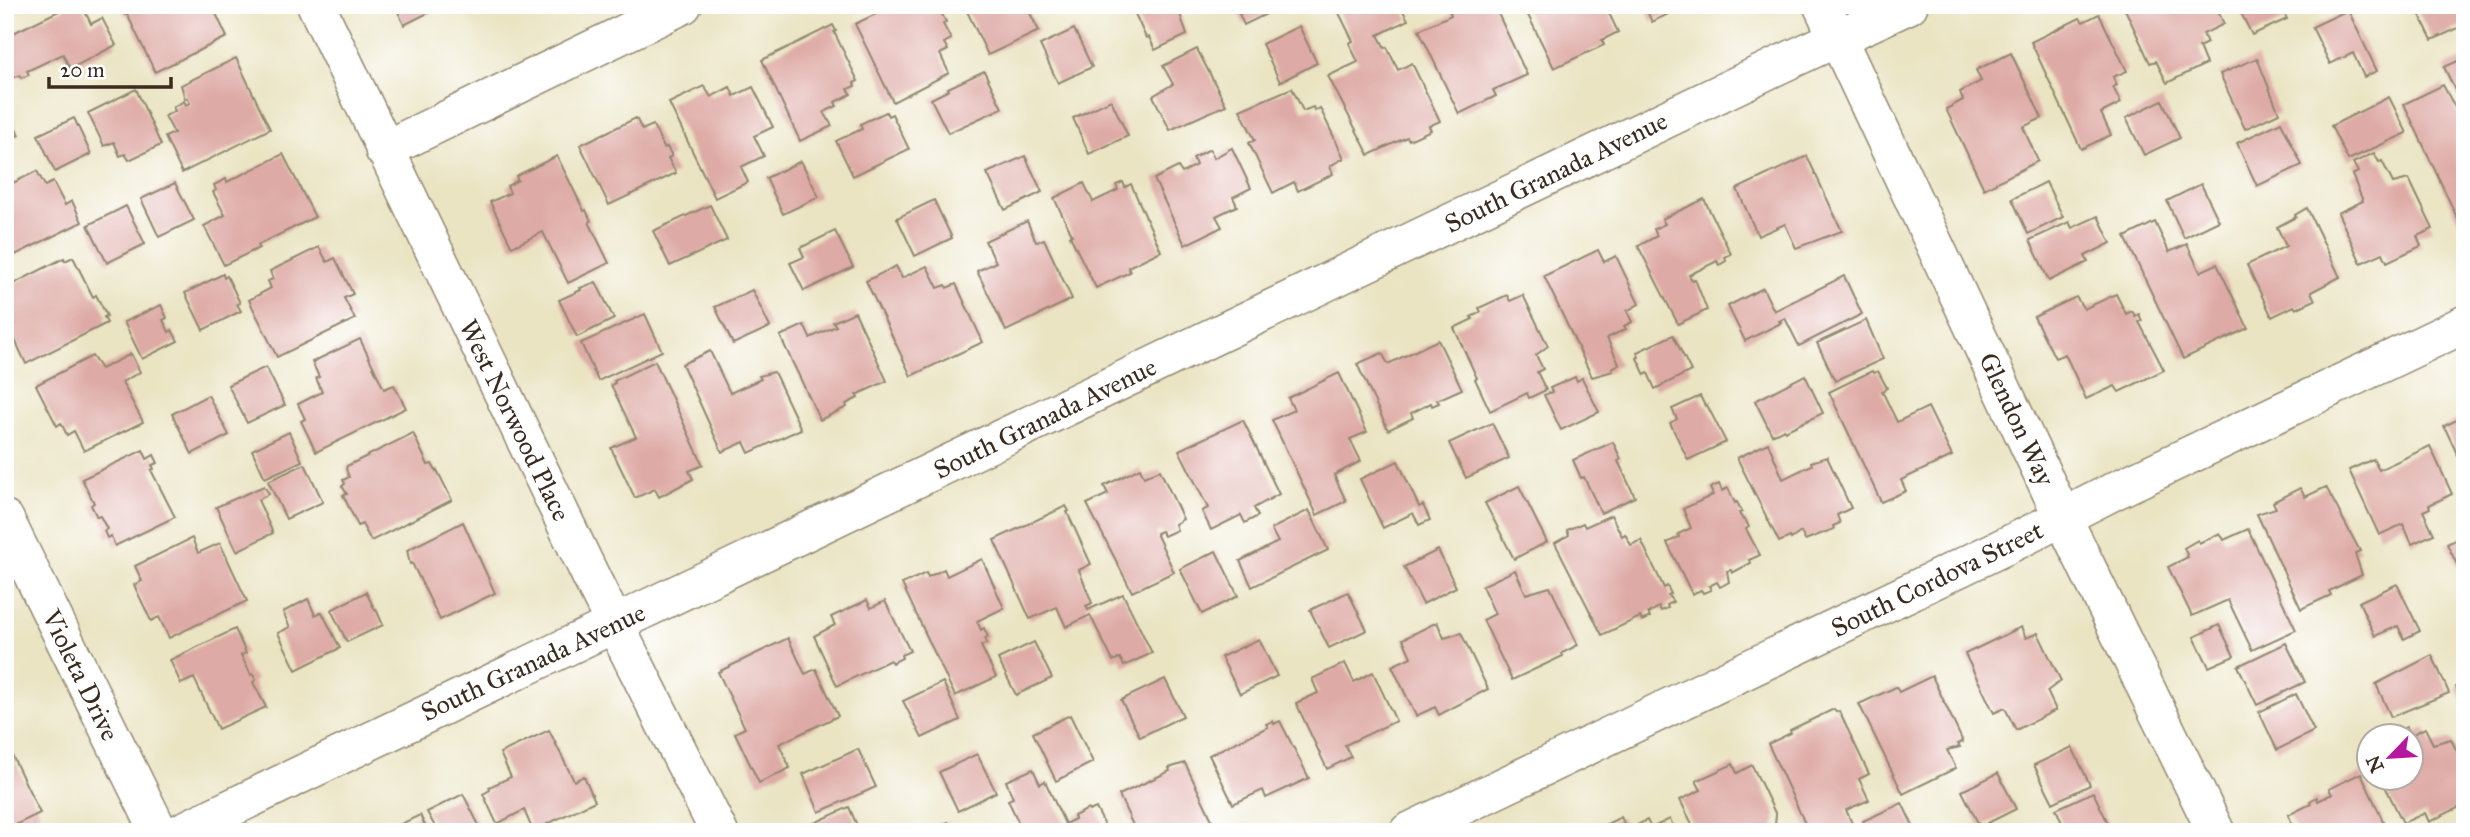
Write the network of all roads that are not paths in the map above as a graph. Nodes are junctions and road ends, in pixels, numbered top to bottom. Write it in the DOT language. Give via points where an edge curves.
graph roads {
  1 [pos="316,5"];
  2 [pos="683,5"];
  3 [pos="1822,5"];
  4 [pos="1909,5"];
  5 [pos="1838,38"];
  6 [pos="384,150"];
  7 [pos="2465,324"];
  8 [pos="2063,518"];
  9 [pos="5,519"];
  10 [pos="615,623"];
  11 [pos="159,832"];
  12 [pos="181,832"];
  13 [pos="719,832"];
  14 [pos="1408,832"];
  15 [pos="2216,832"];
  1 -- 6 [label="street, West Norwood Place"];
  2 -- 6 [label="street"];
  3 -- 5 [label="street, Glendon Way"];
  4 -- 5 [label="street, South Granada Avenue"];
  5 -- 8 [label="street, Glendon Way"];
  5 -- 10 [label="street, South Granada Avenue"];
  6 -- 10 [label="street, West Norwood Place"];
  7 -- 8 [label="street, South Cordova Street"];
  8 -- 14 [label="street, South Cordova Street"];
  8 -- 15 [label="street, Glendon Way"];
  9 -- 11 [label="street, Violeta Drive"];
  10 -- 12 [label="street, South Granada Avenue"];
  10 -- 13 [label="street, West Norwood Place"];
}
